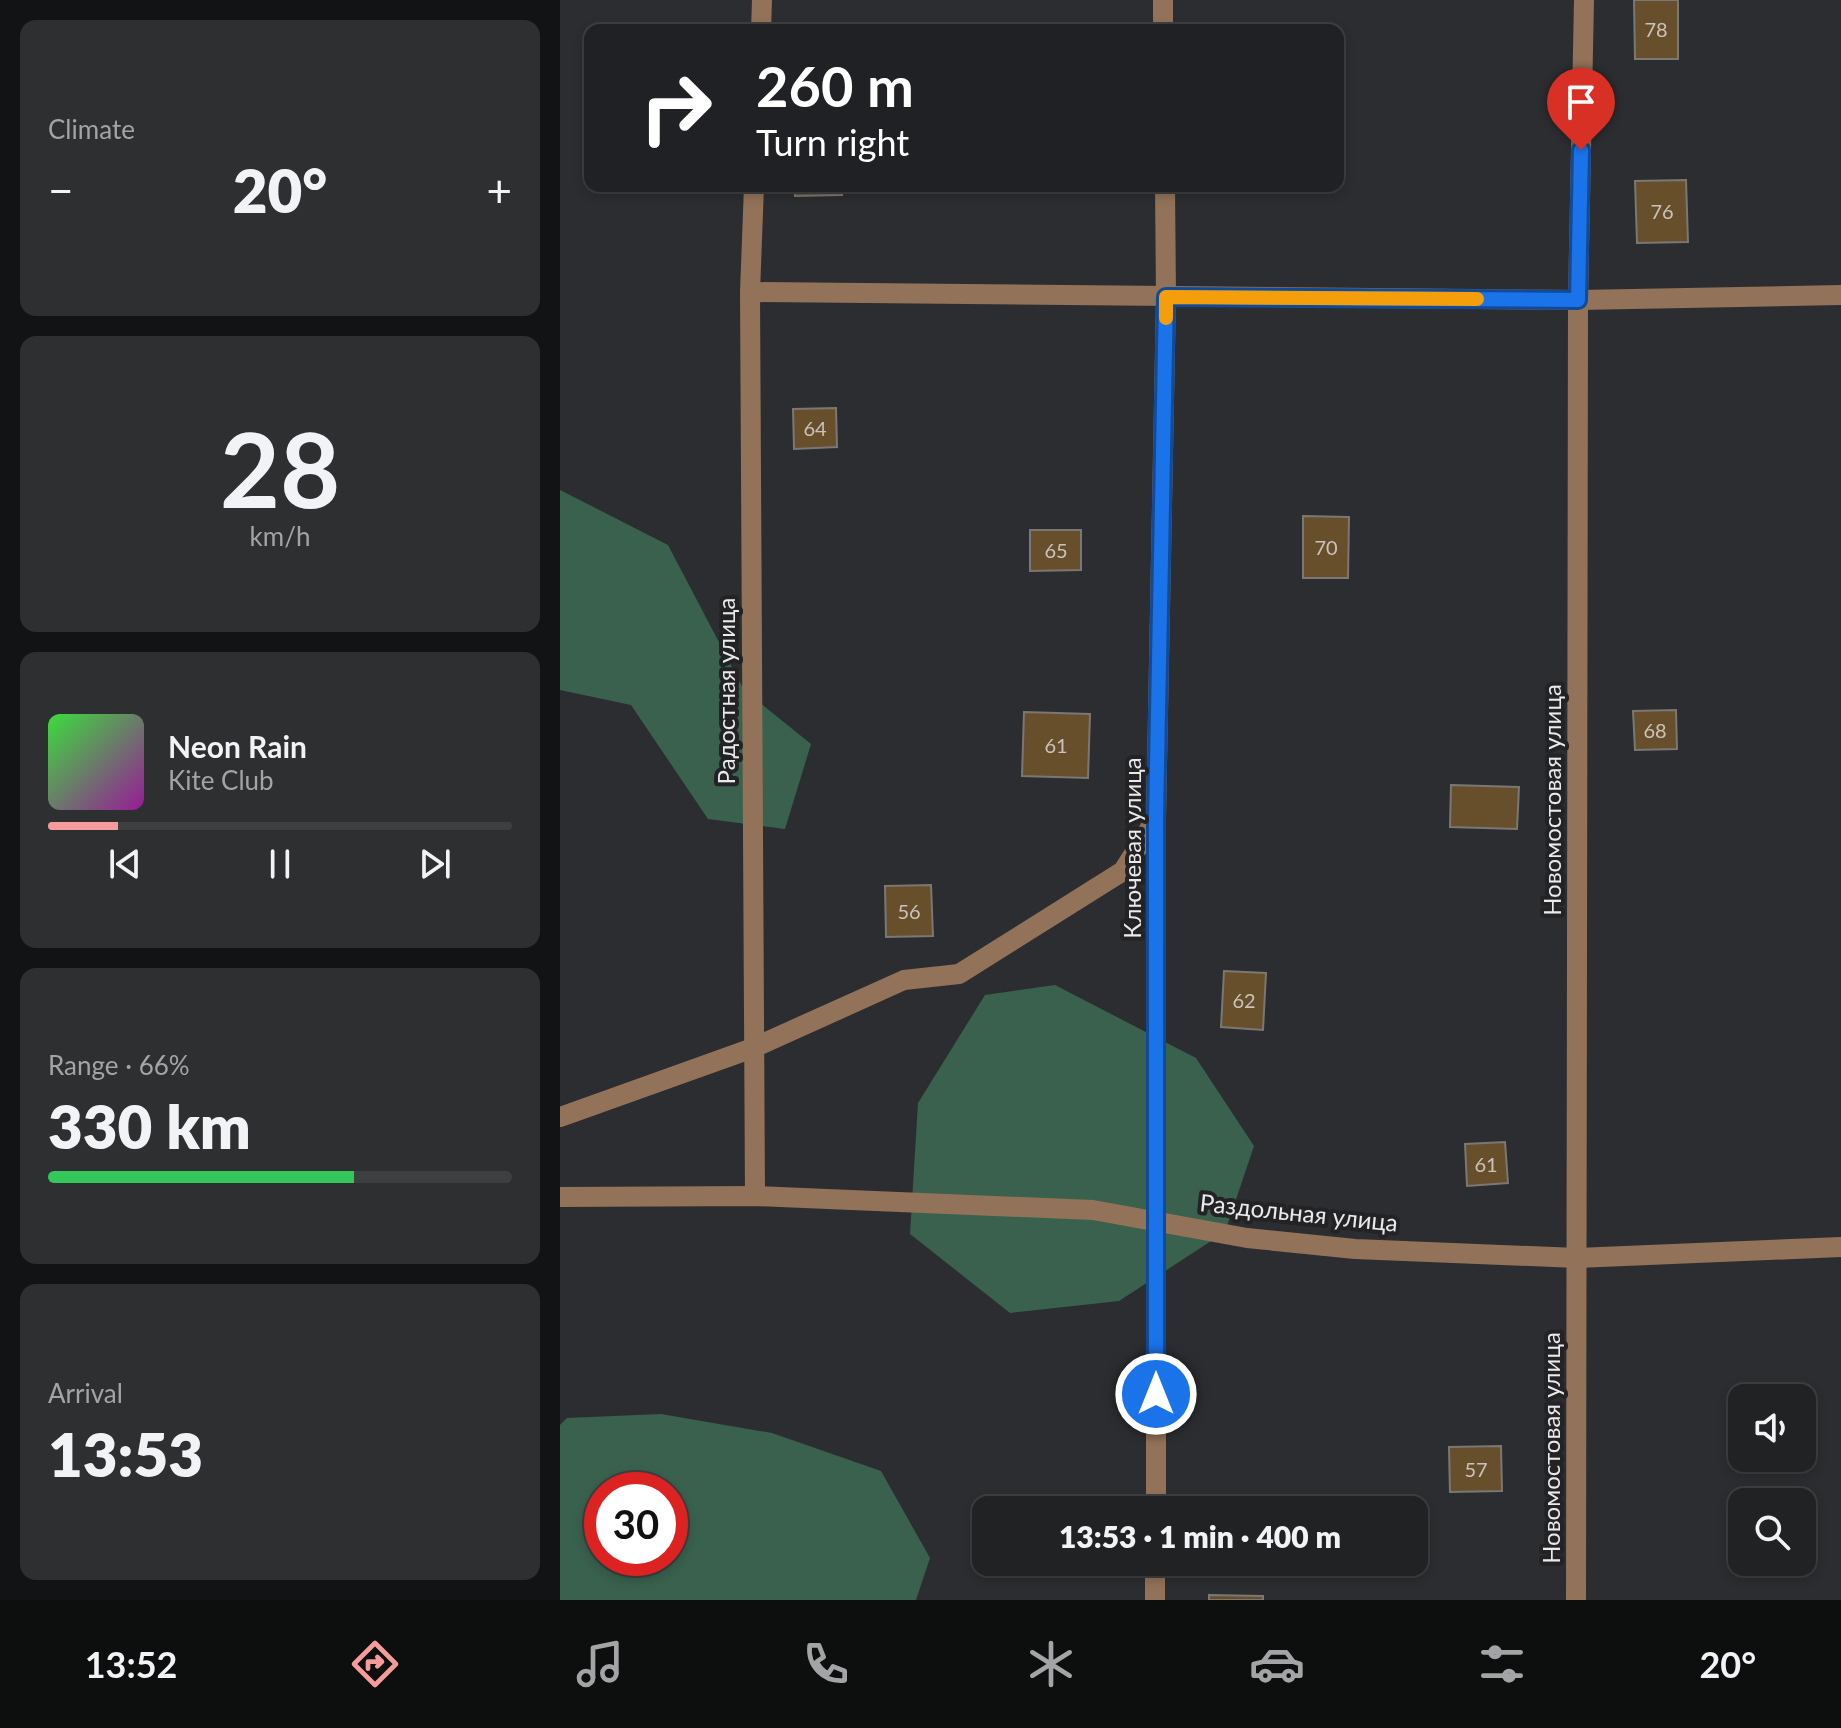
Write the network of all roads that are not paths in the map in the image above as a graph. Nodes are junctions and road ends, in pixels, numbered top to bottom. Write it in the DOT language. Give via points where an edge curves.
graph roads {
  1 [pos="762,0"];
  2 [pos="1163,0"];
  3 [pos="1584,0"];
  4 [pos="761,24"];
  5 [pos="1163,24"];
  6 [pos="754,192"];
  7 [pos="1165,192"];
  8 [pos="750,292"];
  9 [pos="1841,295"];
  10 [pos="1166,297"];
  11 [pos="1578,300"];
  12 [pos="1156,818"];
  13 [pos="753,1048"];
  14 [pos="560,1117"];
  15 [pos="755,1196"];
  16 [pos="560,1197"];
  17 [pos="1157,1220"];
  18 [pos="1841,1247"];
  19 [pos="1577,1258"];
  20 [pos="1156,1496"];
  21 [pos="1155,1576"];
  22 [pos="1155,1600"];
  23 [pos="1576,1600"];
  1 -- 4 [label="street"];
  2 -- 5 [label="street"];
  3 -- 11 [label="street, Новомостовая улица"];
  6 -- 8 [label="street, Радостная улица"];
  7 -- 10 [label="street, Ключевая улица"];
  8 -- 10 [label="street"];
  8 -- 13 [label="street, Радостная улица"];
  9 -- 11 [label="street"];
  10 -- 11 [label="street"];
  10 -- 12 [label="street, Ключевая улица"];
  11 -- 19 [label="street, Новомостовая улица"];
  12 -- 13 [label="street" via="1123,871 959,974 904,980"];
  12 -- 17 [label="street, Ключевая улица"];
  13 -- 14 [label="street"];
  13 -- 15 [label="street, Радостная улица"];
  15 -- 16 [label="street, Раздольная улица"];
  15 -- 17 [label="street, Раздольная улица" via="1093,1210"];
  17 -- 19 [label="street, Раздольная улица" via="1247,1238 1355,1249"];
  17 -- 20 [label="street, Ключевая улица"];
  18 -- 19 [label="street, Раздольная улица"];
  19 -- 23 [label="street, Новомостовая улица"];
  21 -- 22 [label="street"];
}
